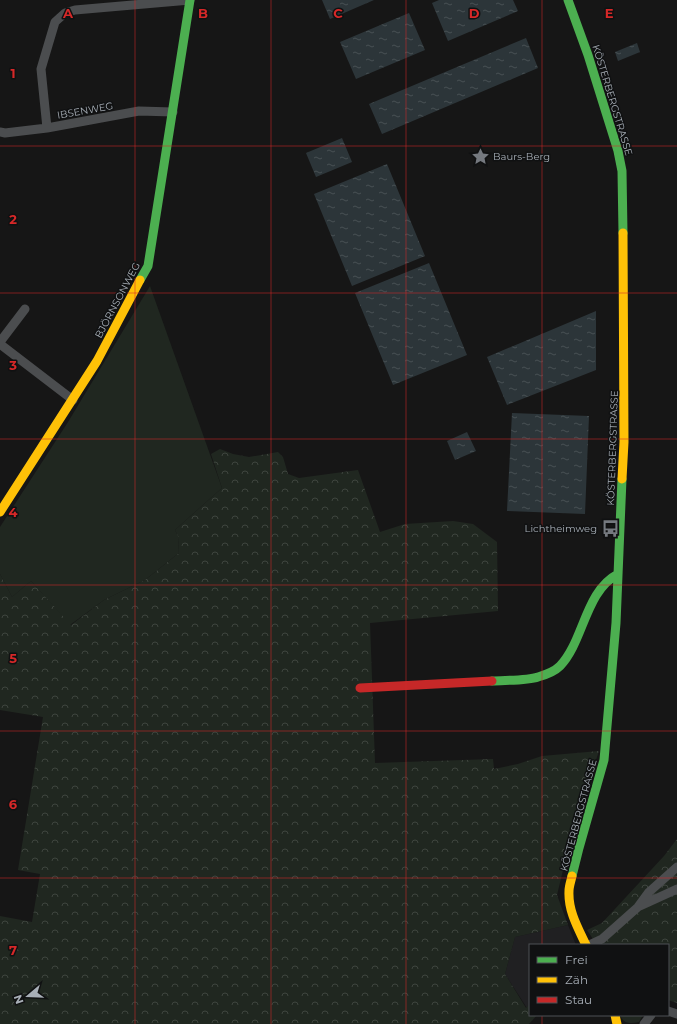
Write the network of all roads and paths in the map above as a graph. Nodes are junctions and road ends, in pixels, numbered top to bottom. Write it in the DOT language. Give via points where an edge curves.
graph roads {
  1 [pos="190,0"];
  2 [pos="568,0"];
  3 [pos="173,112"];
  4 [pos="47,128"];
  5 [pos="0,132"];
  6 [pos="25,309"];
  7 [pos="0,343"];
  8 [pos="73,400"];
  9 [pos="0,512"];
  10 [pos="618,574"];
  11 [pos="360,688"];
  12 [pos="677,867"];
  13 [pos="677,889"];
  14 [pos="638,907"];
  15 [pos="586,944"];
  16 [pos="591,944"];
  17 [pos="650,1016"];
  18 [pos="644,1024"];
  1 -- 3 [label="street, BJÖRNSONWEG"];
  1 -- 4 [label="street" via="65,13 55,22 41,69"];
  2 -- 10 [label="street, KÖSTERBERGSTRASSE" via="612,130 622,172 624,442"];
  3 -- 4 [label="street, IBSENWEG" via="139,111"];
  3 -- 8 [label="street, BJÖRNSONWEG" via="148,266"];
  4 -- 5 [label="street, IBSENWEG"];
  6 -- 7 [label="street"];
  7 -- 8 [label="street"];
  8 -- 9 [label="street, BJÖRNSONWEG"];
  10 -- 11 [label="street" via="613,574 609,578 594,600 569,652 559,666 536,678"];
  10 -- 15 [label="street, KÖSTERBERGSTRASSE" via="604,760 570,891 573,918"];
  12 -- 14 [label="street" via="649,892"];
  13 -- 14 [label="street"];
  14 -- 16 [label="street" via="602,939"];
  17 -- 18 [label="street"];
}
